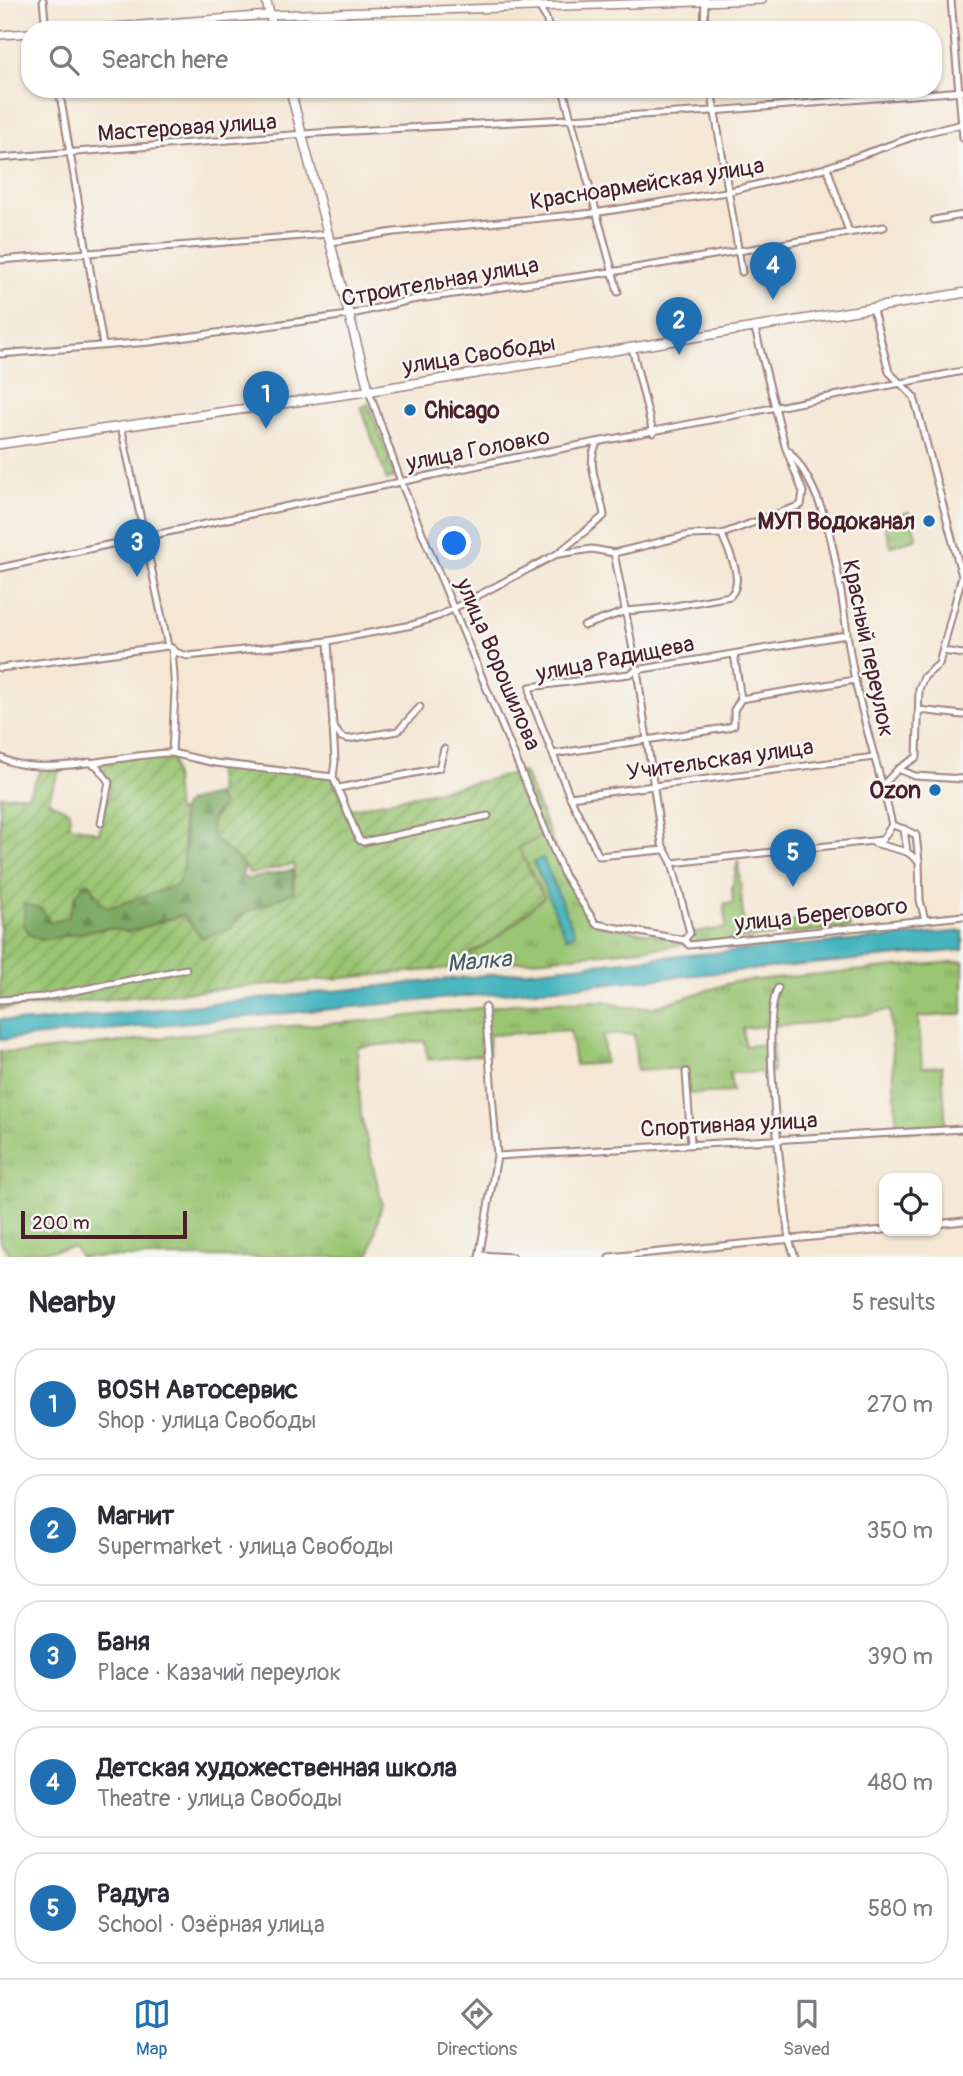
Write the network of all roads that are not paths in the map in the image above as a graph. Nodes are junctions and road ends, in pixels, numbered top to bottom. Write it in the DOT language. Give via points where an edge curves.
graph roads {
  1 [pos="43,0"];
  2 [pos="266,0"];
  3 [pos="535,0"];
  4 [pos="762,0"];
  5 [pos="951,0"];
  6 [pos="705,2"];
  7 [pos="538,8"];
  8 [pos="270,15"];
  9 [pos="46,21"];
  10 [pos="192,21"];
  11 [pos="272,21"];
  12 [pos="547,21"];
  13 [pos="703,21"];
  14 [pos="21,34"];
  15 [pos="0,35"];
  16 [pos="961,91"];
  17 [pos="942,93"];
  18 [pos="61,98"];
  19 [pos="292,98"];
  20 [pos="565,98"];
  21 [pos="712,98"];
  22 [pos="874,98"];
  23 [pos="713,111"];
  24 [pos="570,120"];
  25 [pos="962,124"];
  26 [pos="302,136"];
  27 [pos="963,138"];
  28 [pos="71,153"];
  29 [pos="0,158"];
  30 [pos="827,167"];
  31 [pos="726,192"];
  32 [pos="594,213"];
  33 [pos="963,215"];
  34 [pos="934,220"];
  35 [pos="884,227"];
  36 [pos="849,232"];
  37 [pos="330,238"];
  38 [pos="738,249"];
  39 [pos="88,252"];
  40 [pos="0,260"];
  41 [pos="611,272"];
  42 [pos="742,272"];
  43 [pos="618,292"];
  44 [pos="963,293"];
  45 [pos="873,310"];
  46 [pos="348,316"];
  47 [pos="755,329"];
  48 [pos="103,345"];
  49 [pos="632,348"];
  50 [pos="0,354"];
  51 [pos="963,371"];
  52 [pos="902,382"];
  53 [pos="369,391"];
  54 [pos="775,408"];
  55 [pos="121,426"];
  56 [pos="653,433"];
  57 [pos="0,444"];
  58 [pos="597,444"];
  59 [pos="785,446"];
  60 [pos="401,482"];
  61 [pos="723,534"];
  62 [pos="144,536"];
  63 [pos="557,554"];
  64 [pos="614,554"];
  65 [pos="0,568"];
  66 [pos="455,608"];
  67 [pos="626,611"];
  68 [pos="584,626"];
  69 [pos="846,635"];
  70 [pos="328,641"];
  71 [pos="170,646"];
  72 [pos="943,651"];
  73 [pos="734,654"];
  74 [pos="963,654"];
  75 [pos="0,668"];
  76 [pos="637,670"];
  77 [pos="855,680"];
  78 [pos="741,699"];
  79 [pos="421,707"];
  80 [pos="919,710"];
  81 [pos="963,715"];
  82 [pos="333,726"];
  83 [pos="647,739"];
  84 [pos="444,749"];
  85 [pos="172,754"];
  86 [pos="554,754"];
  87 [pos="0,757"];
  88 [pos="874,757"];
  89 [pos="89,762"];
  90 [pos="898,769"];
  91 [pos="333,777"];
  92 [pos="963,779"];
  93 [pos="653,785"];
  94 [pos="883,785"];
  95 [pos="339,788"];
  96 [pos="570,797"];
  97 [pos="488,816"];
  98 [pos="101,823"];
  99 [pos="892,825"];
  100 [pos="904,829"];
  101 [pos="868,841"];
  102 [pos="663,850"];
  103 [pos="907,852"];
  104 [pos="919,861"];
  105 [pos="672,863"];
  106 [pos="963,916"];
  107 [pos="925,920"];
  108 [pos="596,924"];
  109 [pos="684,940"];
  110 [pos="186,969"];
  111 [pos="778,988"];
  112 [pos="0,1000"];
  113 [pos="485,1007"];
  114 [pos="687,1072"];
  115 [pos="963,1129"];
  116 [pos="779,1139"];
  117 [pos="691,1144"];
  118 [pos="497,1156"];
  119 [pos="963,1221"];
  120 [pos="942,1223"];
  121 [pos="879,1231"];
  122 [pos="789,1240"];
  123 [pos="479,1256"];
  124 [pos="512,1257"];
  125 [pos="609,1257"];
  126 [pos="795,1257"];
  1 -- 9 [label="street"];
  2 -- 8 [label="main road"];
  3 -- 7 [label="street"];
  4 -- 6 [label="street"];
  5 -- 16 [label="street"];
  6 -- 7 [label="street"];
  6 -- 13 [label="street"];
  7 -- 8 [label="street"];
  7 -- 12 [label="street"];
  8 -- 10 [label="street"];
  8 -- 11 [label="main road"];
  14 -- 15 [label="street"];
  16 -- 17 [label="street, Мастеровая улица"];
  16 -- 25 [label="street"];
  18 -- 28 [label="street"];
  19 -- 26 [label="main road, улица Ворошилова"];
  20 -- 24 [label="street"];
  21 -- 23 [label="street"];
  22 -- 23 [label="street, Мастеровая улица"];
  23 -- 24 [label="street, Мастеровая улица"];
  23 -- 31 [label="street"];
  24 -- 26 [label="street, Мастеровая улица"];
  24 -- 32 [label="street"];
  25 -- 27 [label="street"];
  25 -- 30 [label="street, Красноармейская улица"];
  26 -- 28 [label="street, Мастеровая улица"];
  26 -- 37 [label="main road, улица Ворошилова"];
  28 -- 29 [label="street, Мастеровая улица"];
  28 -- 39 [label="street"];
  30 -- 31 [label="street, Красноармейская улица"];
  30 -- 36 [label="street"];
  31 -- 32 [label="street, Красноармейская улица"];
  31 -- 38 [label="street"];
  32 -- 37 [label="street, Красноармейская улица"];
  32 -- 41 [label="street"];
  33 -- 34 [label="street"];
  35 -- 36 [label="street, Строительная улица"];
  36 -- 38 [label="street, Строительная улица"];
  37 -- 39 [label="street, Красноармейская улица"];
  37 -- 46 [label="main road, улица Ворошилова"];
  38 -- 41 [label="street, Строительная улица"];
  38 -- 42 [label="street"];
  39 -- 40 [label="street, Красноармейская улица"];
  39 -- 48 [label="street"];
  41 -- 43 [label="street"];
  41 -- 46 [label="street, Строительная улица" via="411,300"];
  44 -- 45 [label="main road, улица Свободы"];
  45 -- 47 [label="main road, улица Свободы"];
  45 -- 52 [label="street" via="889,372"];
  46 -- 48 [label="street, Строительная улица"];
  46 -- 53 [label="main road, улица Ворошилова"];
  47 -- 49 [label="main road, улица Свободы"];
  47 -- 54 [label="street, Красный переулок"];
  48 -- 50 [label="street, Строительная улица"];
  49 -- 53 [label="main road, улица Свободы"];
  49 -- 56 [label="street"];
  51 -- 52 [label="street, улица Головко"];
  52 -- 54 [label="street, улица Головко"];
  52 -- 72 [label="street" via="920,415 962,576"];
  53 -- 55 [label="main road, улица Свободы"];
  53 -- 60 [label="street, улица Ворошилова"];
  54 -- 56 [label="street, улица Головко"];
  54 -- 59 [label="street, Красный переулок"];
  55 -- 57 [label="main road, улица Свободы"];
  55 -- 62 [label="street"];
  56 -- 58 [label="street, улица Головко"];
  58 -- 60 [label="street, улица Головко"];
  58 -- 63 [label="street" via="592,465 604,516"];
  59 -- 61 [label="street, Красный переулок" via="803,492 801,505"];
  59 -- 69 [label="street, Красный переулок" via="817,491"];
  60 -- 62 [label="street, улица Головко"];
  60 -- 66 [label="street, улица Ворошилова"];
  61 -- 64 [label="street" via="689,535"];
  61 -- 67 [label="street" via="737,580 733,593 722,599"];
  62 -- 65 [label="street, улица Головко"];
  62 -- 71 [label="street"];
  63 -- 64 [label="street" via="592,549"];
  63 -- 66 [label="street"];
  64 -- 67 [label="street"];
  66 -- 70 [label="street" via="412,625"];
  66 -- 108 [label="street, улица Ворошилова" via="564,875"];
  67 -- 68 [label="street"];
  67 -- 76 [label="street"];
  69 -- 73 [label="street, улица Радищева"];
  69 -- 77 [label="street, Красный переулок"];
  70 -- 71 [label="street" via="188,656"];
  70 -- 82 [label="street"];
  71 -- 75 [label="street"];
  71 -- 85 [label="street" via="175,692"];
  72 -- 74 [label="street"];
  72 -- 80 [label="street" via="919,689"];
  73 -- 76 [label="street, улица Радищева"];
  73 -- 78 [label="street"];
  76 -- 83 [label="street"];
  76 -- 86 [label="street, улица Радищева" via="530,687"];
  77 -- 78 [label="street"];
  77 -- 88 [label="street, Красный переулок"];
  78 -- 83 [label="street" via="731,727"];
  79 -- 82 [label="street" via="398,731 348,739"];
  80 -- 81 [label="street"];
  80 -- 90 [label="street" via="917,757"];
  82 -- 91 [label="street"];
  83 -- 86 [label="street"];
  83 -- 93 [label="street"];
  84 -- 95 [label="street" via="439,768"];
  85 -- 89 [label="street"];
  85 -- 91 [label="street"];
  86 -- 96 [label="street, улица Радищева"];
  87 -- 89 [label="street" via="43,766"];
  88 -- 93 [label="street, Учительская улица"];
  88 -- 94 [label="street, Красный переулок"];
  89 -- 98 [label="street" via="109,782"];
  90 -- 92 [label="street" via="915,776"];
  90 -- 94 [label="street"];
  91 -- 95 [label="street"];
  93 -- 96 [label="street, Учительская улица"];
  93 -- 102 [label="street"];
  94 -- 99 [label="street, Красный переулок"];
  95 -- 97 [label="street" via="363,842"];
  96 -- 102 [label="street, улица Радищева" via="594,849 605,858"];
  99 -- 100 [label="street"];
  99 -- 101 [label="street" via="882,840"];
  100 -- 103 [label="street"];
  100 -- 104 [label="street" via="916,835"];
  101 -- 103 [label="street"];
  101 -- 105 [label="street"];
  102 -- 105 [label="street"];
  103 -- 104 [label="street"];
  104 -- 107 [label="street"];
  105 -- 109 [label="street" via="690,933"];
  106 -- 107 [label="street, улица Берегового"];
  107 -- 109 [label="street, улица Берегового" via="690,945"];
  108 -- 109 [label="street, улица Берегового"];
  110 -- 112 [label="street" via="44,997"];
  111 -- 116 [label="street" via="771,1018"];
  113 -- 118 [label="street"];
  114 -- 117 [label="street"];
  115 -- 116 [label="street, Спортивная улица"];
  116 -- 117 [label="street, Спортивная улица"];
  116 -- 122 [label="street"];
  117 -- 118 [label="street, Спортивная улица"];
  118 -- 123 [label="street"];
  119 -- 120 [label="street"];
  121 -- 122 [label="street"];
  122 -- 125 [label="street"];
  122 -- 126 [label="street"];
  123 -- 124 [label="street"];
}
